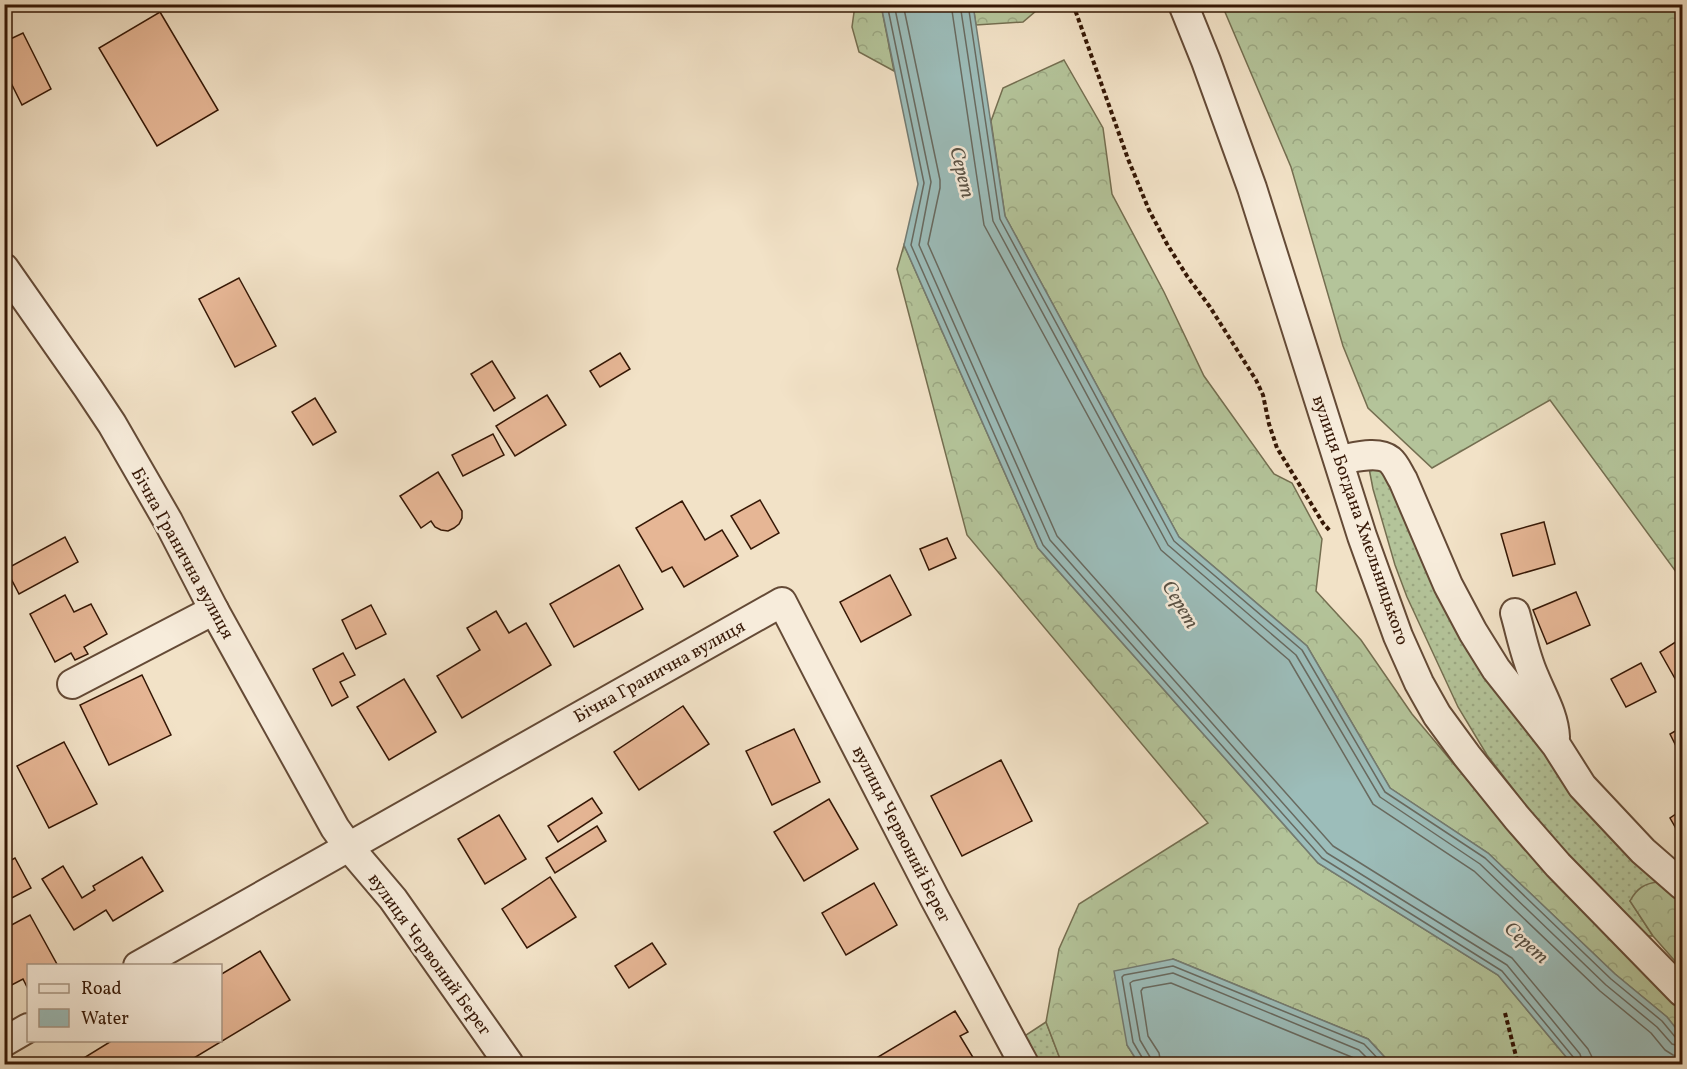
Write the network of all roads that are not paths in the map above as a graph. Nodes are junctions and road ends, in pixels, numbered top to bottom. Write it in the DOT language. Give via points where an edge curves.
graph roads {
  1 [pos="1183,4"];
  2 [pos="4,268"];
  3 [pos="1338,460"];
  4 [pos="782,602"];
  5 [pos="214,610"];
  6 [pos="1515,613"];
  7 [pos="72,684"];
  8 [pos="1556,745"];
  9 [pos="348,846"];
  10 [pos="1683,885"];
  11 [pos="142,964"];
  12 [pos="1683,992"];
  13 [pos="27,1029"];
  14 [pos="4,1042"];
  15 [pos="509,1065"];
  16 [pos="1024,1065"];
  1 -- 3 [label="street, вулиця Богдана Хмельницького" via="1252,188"];
  2 -- 5 [label="street, Бічна Гранична вулиця" via="112,424"];
  3 -- 8 [label="street" via="1381,456 1394,464 1473,632 1496,669"];
  3 -- 12 [label="street, вулиця Богдана Хмельницького" via="1398,636 1437,715 1558,865"];
  4 -- 9 [label="street, Бічна Гранична вулиця"];
  4 -- 16 [label="street, вулиця Червоний Берег"];
  5 -- 7 [label="street"];
  5 -- 9 [label="street, Бічна Гранична вулиця"];
  6 -- 8 [label="street" via="1551,717"];
  8 -- 10 [label="street" via="1573,775 1598,805"];
  9 -- 11 [label="street, Бічна Гранична вулиця"];
  9 -- 15 [label="street, вулиця Червоний Берег" via="393,899"];
  13 -- 14 [label="street"];
}
